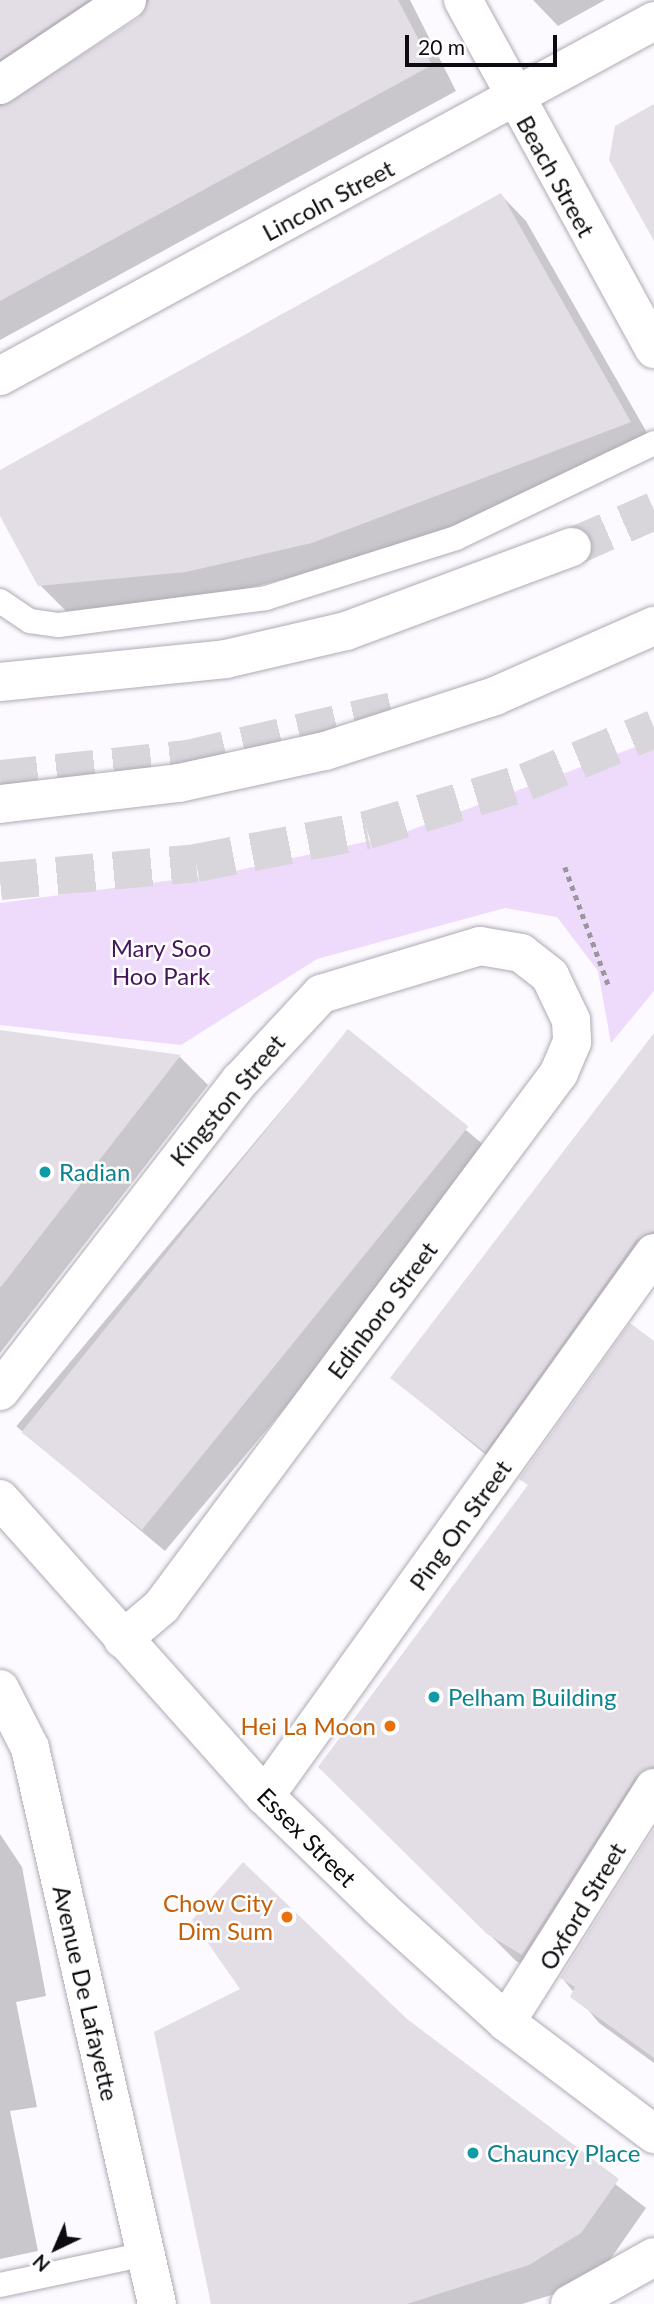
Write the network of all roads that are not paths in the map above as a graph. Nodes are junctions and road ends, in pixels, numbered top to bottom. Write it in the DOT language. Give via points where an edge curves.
graph roads {
  1 [pos="127,0"];
  2 [pos="463,0"];
  3 [pos="654,21"];
  4 [pos="0,85"];
  5 [pos="514,99"];
  6 [pos="654,349"];
  7 [pos="0,376"];
  8 [pos="654,443"];
  9 [pos="572,547"];
  10 [pos="0,601"];
  11 [pos="654,626"];
  12 [pos="0,682"];
  13 [pos="0,804"];
  14 [pos="536,963"];
  15 [pos="654,1253"];
  16 [pos="0,1391"];
  17 [pos="0,1499"];
  18 [pos="123,1639"];
  19 [pos="0,1689"];
  20 [pos="654,1788"];
  21 [pos="265,1796"];
  22 [pos="506,2022"];
  23 [pos="654,2134"];
  24 [pos="146,2253"];
  25 [pos="654,2257"];
  26 [pos="0,2285"];
  27 [pos="157,2304"];
  28 [pos="570,2304"];
  1 -- 4 [label="main road"];
  2 -- 5 [label="main road, Beach Street"];
  3 -- 5 [label="main road, Lincoln Street"];
  5 -- 6 [label="main road, Beach Street"];
  5 -- 7 [label="main road, Lincoln Street"];
  8 -- 10 [label="lane" via="456,538 266,598 59,625 30,621"];
  9 -- 12 [label="main road" via="332,634 226,659"];
  11 -- 13 [label="main road" via="495,696 325,751 179,783"];
  14 -- 16 [label="main road, Kingston Street" via="510,949 480,946 321,994 240,1081"];
  14 -- 18 [label="main road, Edinboro Street" via="569,1006 572,1042 559,1073 161,1607"];
  15 -- 21 [label="main road, Ping On Street"];
  17 -- 18 [label="main road, Essex Street"];
  18 -- 21 [label="main road, Essex Street"];
  19 -- 24 [label="main road, Avenue De Lafayette" via="30,1748"];
  20 -- 22 [label="main road, Oxford Street"];
  21 -- 22 [label="main road, Essex Street"];
  22 -- 23 [label="main road, Essex Street"];
  24 -- 26 [label="lane"];
  24 -- 27 [label="main road, Avenue De Lafayette"];
  25 -- 28 [label="main road"];
}
